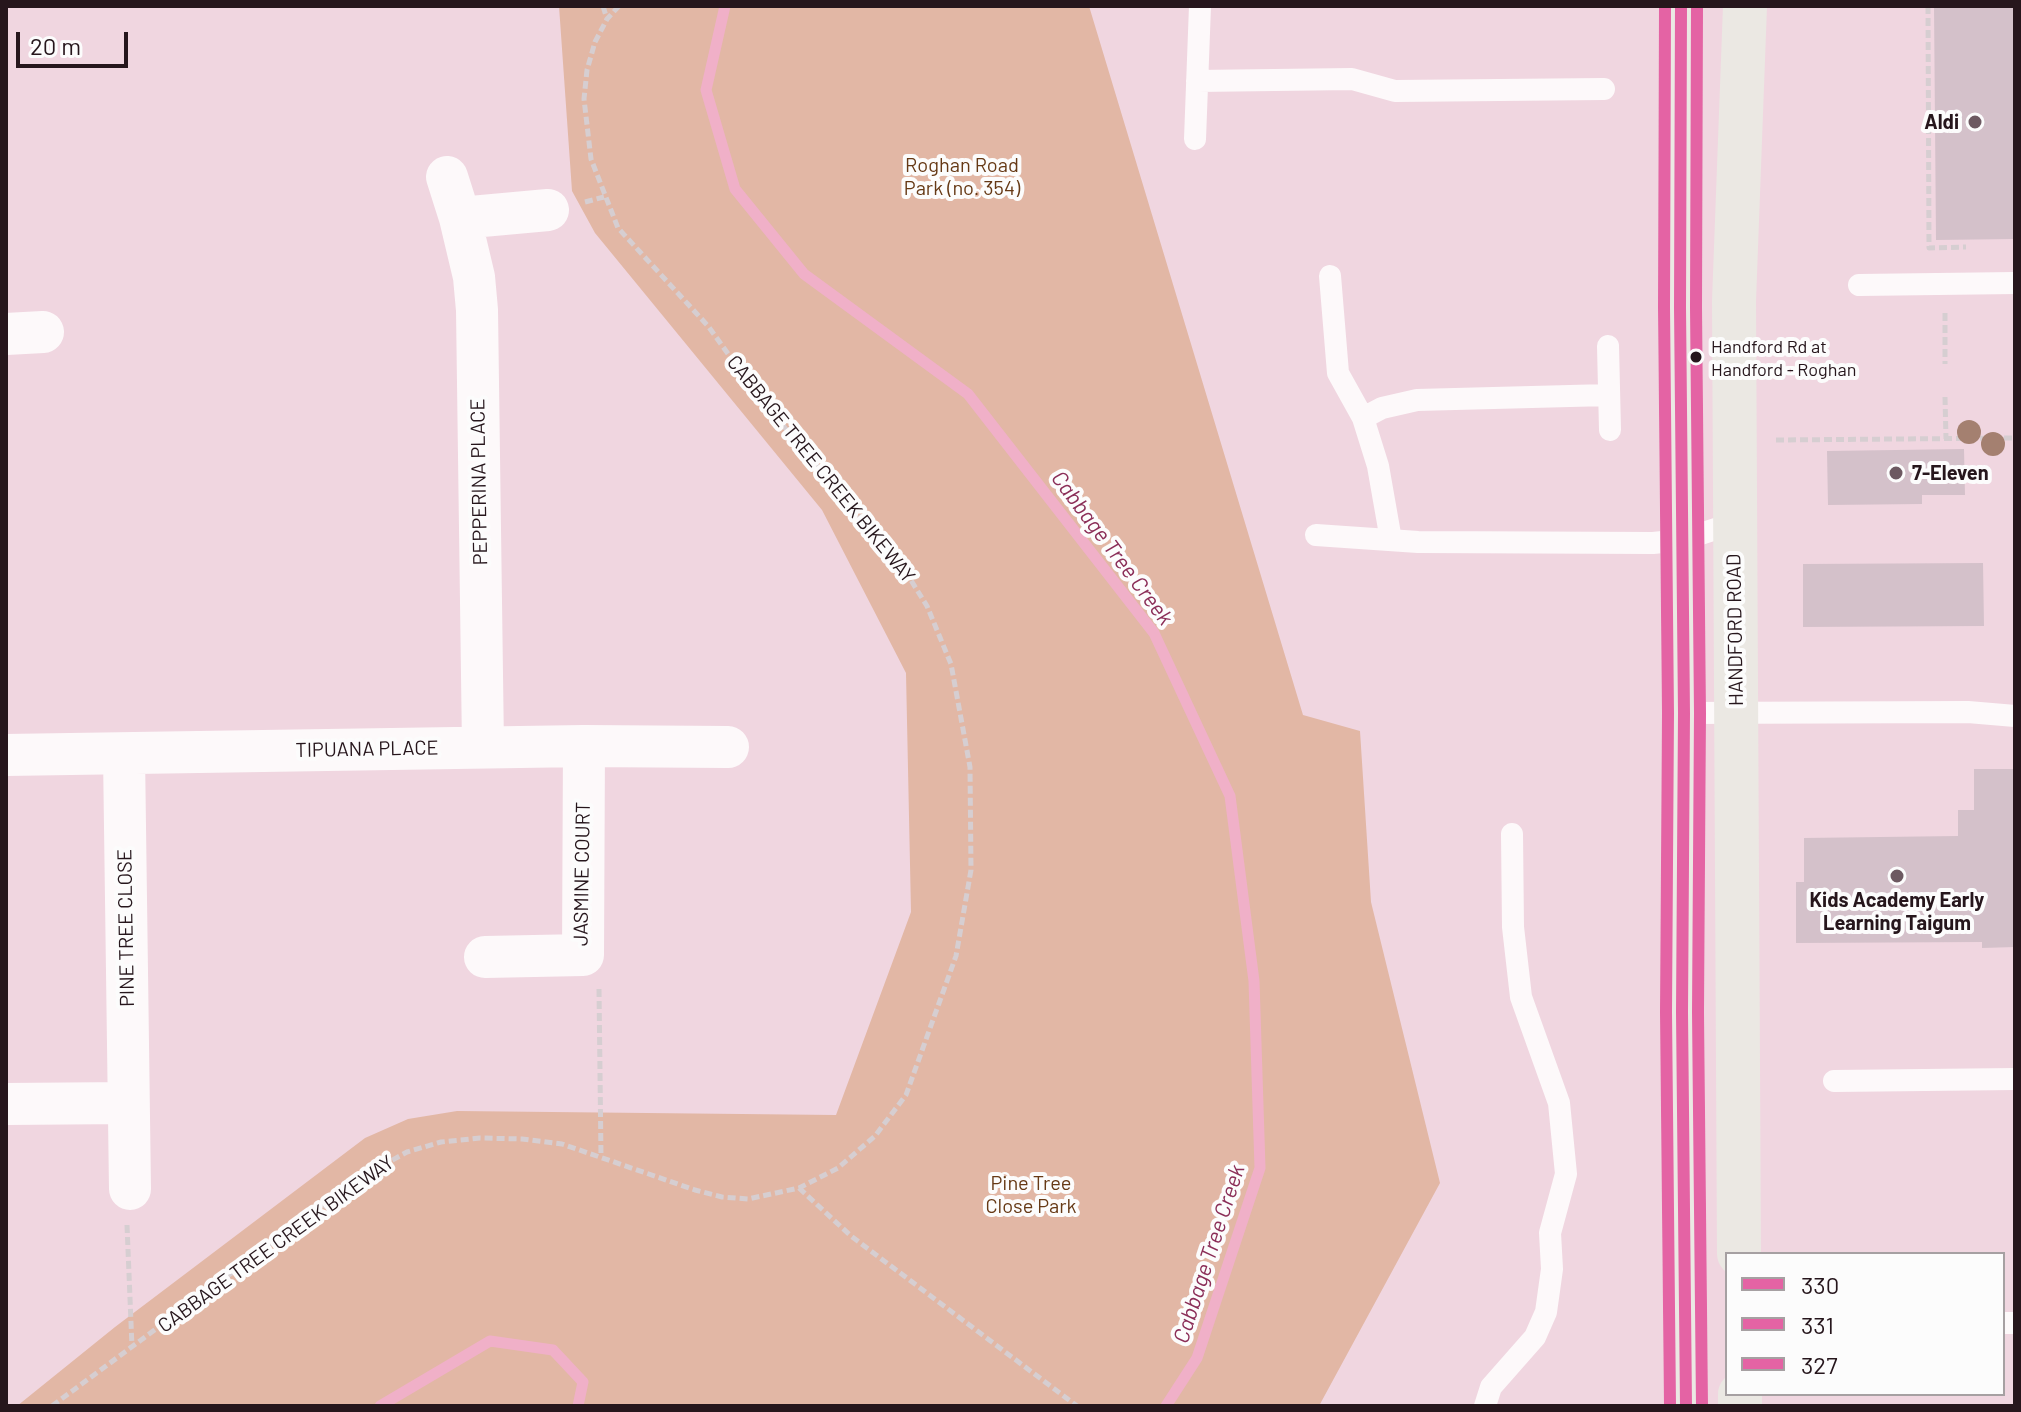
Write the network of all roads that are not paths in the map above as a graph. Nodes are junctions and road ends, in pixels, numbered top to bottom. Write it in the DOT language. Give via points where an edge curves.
graph roads {
  1 [pos="1200,6"];
  2 [pos="1681,6"];
  3 [pos="1745,6"];
  4 [pos="1197,81"];
  5 [pos="1604,89"];
  6 [pos="1195,139"];
  7 [pos="447,177"];
  8 [pos="548,210"];
  9 [pos="460,218"];
  10 [pos="1330,276"];
  11 [pos="2015,283"];
  12 [pos="1859,285"];
  13 [pos="1608,346"];
  14 [pos="1608,395"];
  15 [pos="1363,418"];
  16 [pos="1610,430"];
  17 [pos="1734,523"];
  18 [pos="1316,535"];
  19 [pos="1391,540"];
  20 [pos="1682,540"];
  21 [pos="1736,712"];
  22 [pos="1684,713"];
  23 [pos="2015,716"];
  24 [pos="584,746"];
  25 [pos="483,747"];
  26 [pos="728,747"];
  27 [pos="124,754"];
  28 [pos="6,755"];
  29 [pos="1512,834"];
  30 [pos="485,957"];
  31 [pos="2015,1079"];
  32 [pos="1834,1081"];
  33 [pos="128,1103"];
  34 [pos="6,1104"];
  35 [pos="130,1189"];
  36 [pos="1739,1252"];
  37 [pos="1485,1406"];
  38 [pos="1686,1406"];
  1 -- 4 [label="lane"];
  2 -- 20 [label="main road"];
  3 -- 17 [label="main road, HANDFORD ROAD" via="1734,301"];
  4 -- 5 [label="lane" via="1352,79 1395,91"];
  4 -- 6 [label="lane"];
  7 -- 9 [label="street, PEPPERINA PLACE"];
  8 -- 9 [label="street"];
  9 -- 25 [label="street, PEPPERINA PLACE" via="477,310"];
  10 -- 15 [label="lane" via="1338,373"];
  11 -- 12 [label="lane"];
  13 -- 14 [label="lane"];
  14 -- 15 [label="lane" via="1417,400"];
  14 -- 16 [label="lane"];
  15 -- 19 [label="lane"];
  17 -- 20 [label="lane"];
  17 -- 21 [label="main road, HANDFORD ROAD"];
  18 -- 19 [label="lane"];
  19 -- 20 [label="lane"];
  20 -- 22 [label="main road"];
  21 -- 22 [label="lane"];
  21 -- 23 [label="lane"];
  21 -- 36 [label="main road, HANDFORD ROAD"];
  22 -- 38 [label="main road"];
  24 -- 25 [label="street, TIPUANA PLACE"];
  24 -- 26 [label="street, TIPUANA PLACE"];
  24 -- 30 [label="street, JASMINE COURT" via="583,955"];
  25 -- 27 [label="street, TIPUANA PLACE"];
  27 -- 28 [label="street, TIPUANA PLACE"];
  27 -- 33 [label="street, PINE TREE CLOSE"];
  29 -- 37 [label="lane" via="1513,927 1521,997 1559,1103 1566,1174 1550,1233 1546,1312 1535,1337 1491,1387"];
  31 -- 32 [label="lane"];
  33 -- 34 [label="street"];
  33 -- 35 [label="street, PINE TREE CLOSE"];
}
